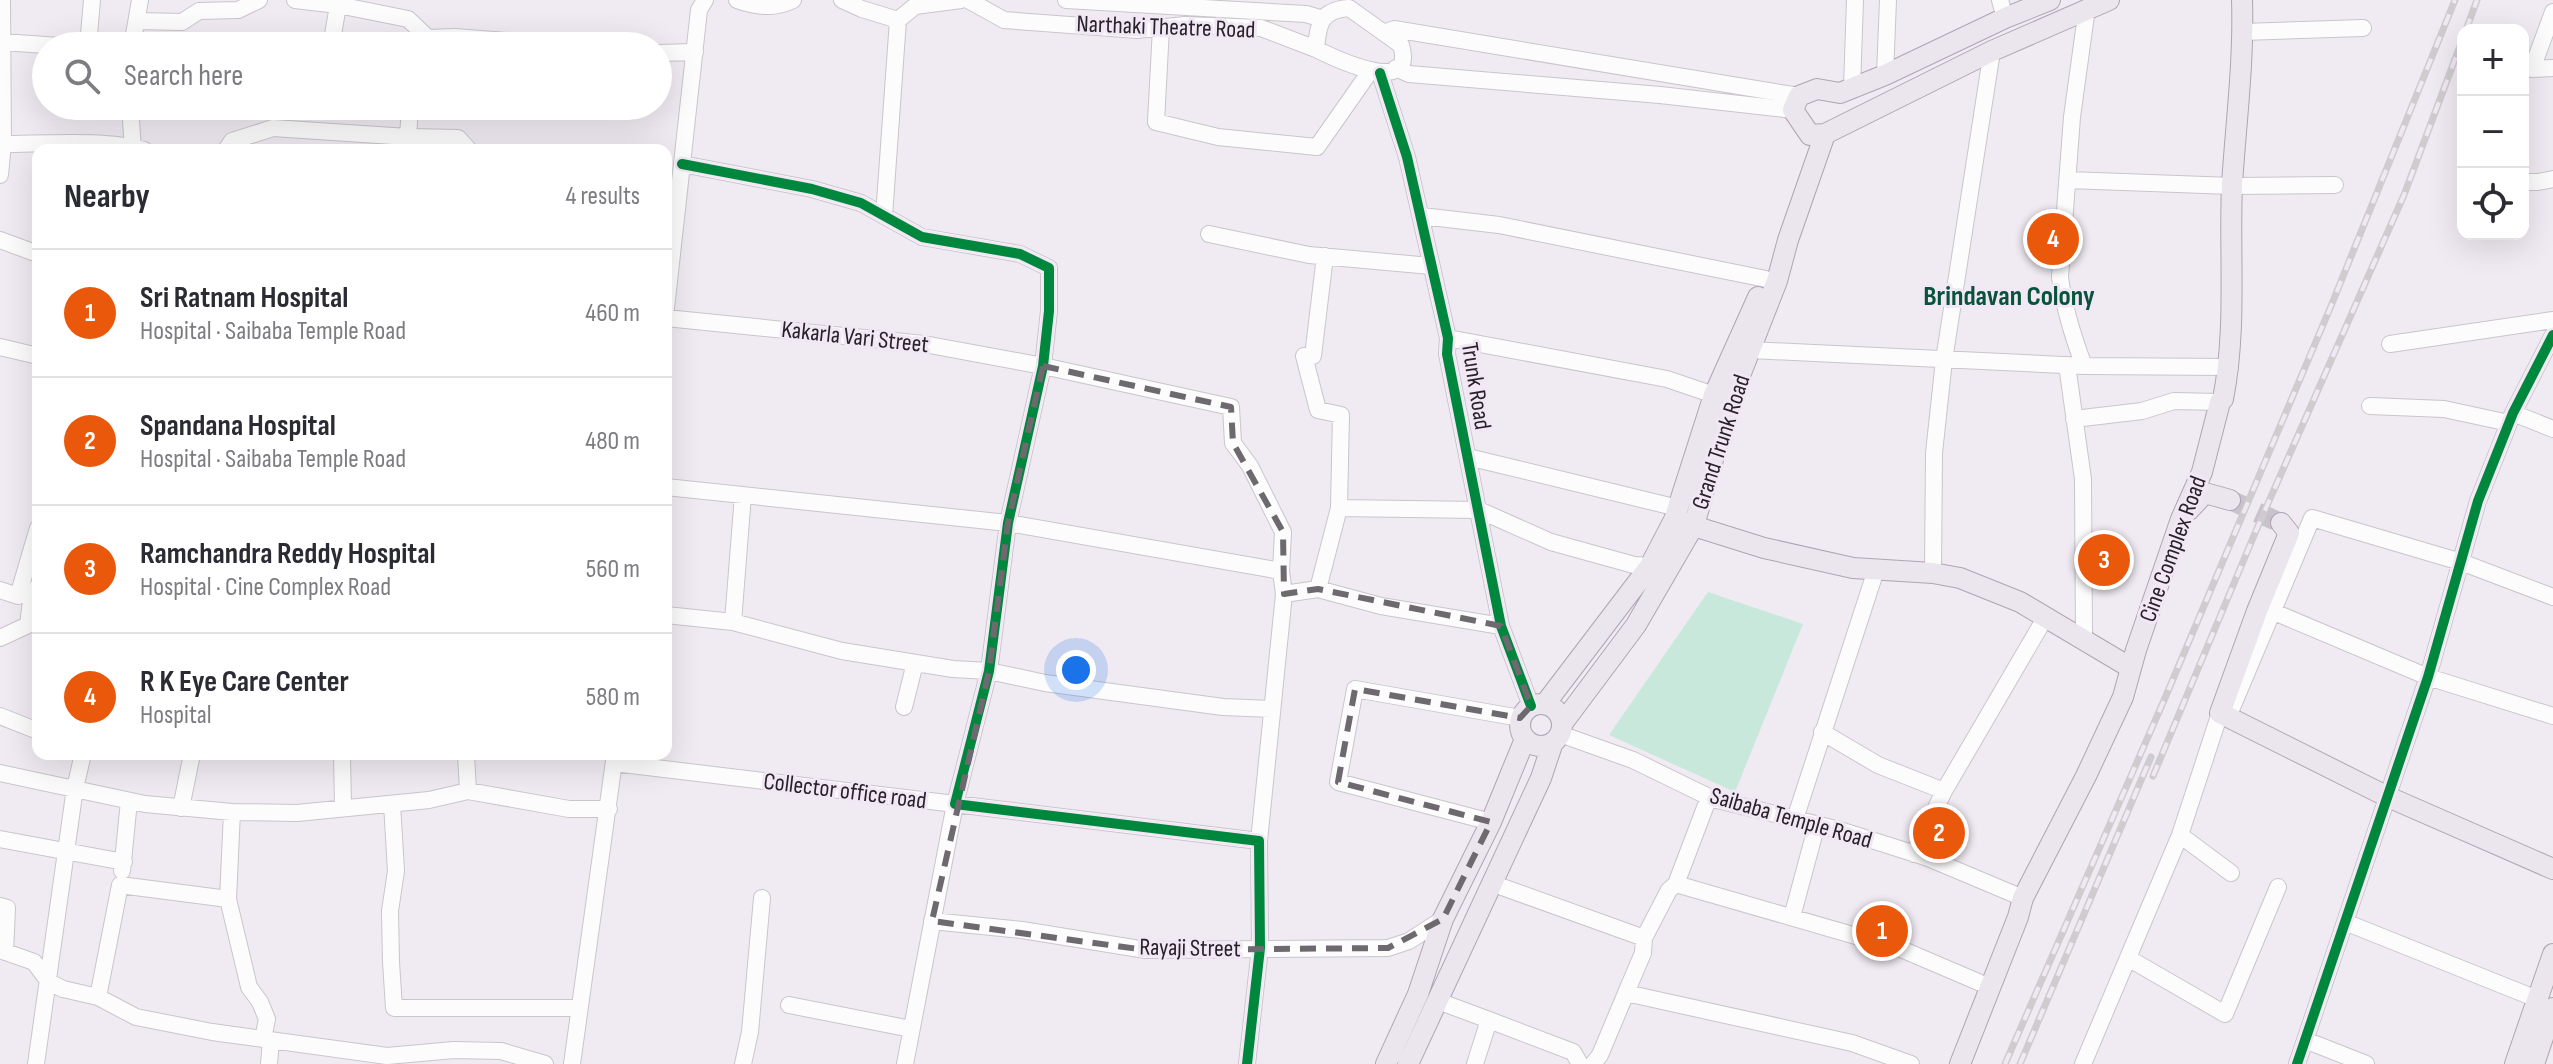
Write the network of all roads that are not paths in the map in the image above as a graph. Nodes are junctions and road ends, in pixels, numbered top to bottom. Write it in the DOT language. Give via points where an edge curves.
graph roads {
  1 [pos="2,0"];
  2 [pos="92,0"];
  3 [pos="140,0"];
  4 [pos="259,0"];
  5 [pos="295,0"];
  6 [pos="705,0"];
  7 [pos="737,0"];
  8 [pos="793,0"];
  9 [pos="842,0"];
  10 [pos="961,0"];
  11 [pos="968,0"];
  12 [pos="1066,0"];
  13 [pos="1855,0"];
  14 [pos="1888,0"];
  15 [pos="2050,0"];
  16 [pos="2109,0"];
  17 [pos="2242,0"];
  18 [pos="339,2"];
  19 [pos="1347,4"];
  20 [pos="2087,8"];
  21 [pos="2002,9"];
  22 [pos="2553,12"];
  23 [pos="1323,19"];
  24 [pos="898,20"];
  25 [pos="137,21"];
  26 [pos="1161,28"];
  27 [pos="2363,28"];
  28 [pos="89,32"];
  29 [pos="135,32"];
  30 [pos="334,32"];
  31 [pos="422,32"];
  32 [pos="2243,32"];
  33 [pos="1384,33"];
  34 [pos="2,42"];
  35 [pos="32,44"];
  36 [pos="1316,49"];
  37 [pos="1992,51"];
  38 [pos="695,52"];
  39 [pos="672,53"];
  40 [pos="2553,68"];
  41 [pos="1382,71"];
  42 [pos="1885,75"];
  43 [pos="1846,91"];
  44 [pos="1796,103"];
  45 [pos="132,120"];
  46 [pos="409,120"];
  47 [pos="1824,132"];
  48 [pos="408,137"];
  49 [pos="3,144"];
  50 [pos="78,144"];
  51 [pos="135,144"];
  52 [pos="230,144"];
  53 [pos="464,144"];
  54 [pos="682,164"];
  55 [pos="0,175"];
  56 [pos="2553,179"];
  57 [pos="2068,180"];
  58 [pos="2529,182"];
  59 [pos="2335,185"];
  60 [pos="2232,186"];
  61 [pos="672,204"];
  62 [pos="884,216"];
  63 [pos="1422,216"];
  64 [pos="1209,234"];
  65 [pos="0,240"];
  66 [pos="32,252"];
  67 [pos="1325,256"];
  68 [pos="1431,266"];
  69 [pos="1766,279"];
  70 [pos="672,319"];
  71 [pos="2553,320"];
  72 [pos="2553,335"];
  73 [pos="1448,338"];
  74 [pos="2390,344"];
  75 [pos="0,347"];
  76 [pos="1751,350"];
  77 [pos="32,355"];
  78 [pos="1944,360"];
  79 [pos="1043,366"];
  80 [pos="2075,366"];
  81 [pos="2230,367"];
  82 [pos="1714,395"];
  83 [pos="2220,402"];
  84 [pos="2370,406"];
  85 [pos="2511,418"];
  86 [pos="2074,419"];
  87 [pos="2553,429"];
  88 [pos="1468,457"];
  89 [pos="672,488"];
  90 [pos="743,495"];
  91 [pos="2230,500"];
  92 [pos="1339,508"];
  93 [pos="1479,510"];
  94 [pos="1682,518"];
  95 [pos="2181,519"];
  96 [pos="1008,523"];
  97 [pos="2281,523"];
  98 [pos="32,548"];
  99 [pos="2461,562"];
  100 [pos="1650,566"];
  101 [pos="1876,570"];
  102 [pos="1281,571"];
  103 [pos="1933,573"];
  104 [pos="1318,589"];
  105 [pos="0,590"];
  106 [pos="1284,594"];
  107 [pos="2553,597"];
  108 [pos="32,611"];
  109 [pos="2274,612"];
  110 [pos="672,616"];
  111 [pos="2045,618"];
  112 [pos="733,622"];
  113 [pos="1501,626"];
  114 [pos="0,638"];
  115 [pos="2084,640"];
  116 [pos="915,663"];
  117 [pos="2131,668"];
  118 [pos="989,671"];
  119 [pos="2428,677"];
  120 [pos="904,707"];
  121 [pos="1272,709"];
  122 [pos="1532,709"];
  123 [pos="2224,715"];
  124 [pos="0,716"];
  125 [pos="2553,716"];
  126 [pos="32,729"];
  127 [pos="1822,732"];
  128 [pos="1558,733"];
  129 [pos="1525,739"];
  130 [pos="82,760"];
  131 [pos="191,760"];
  132 [pos="342,760"];
  133 [pos="466,760"];
  134 [pos="615,760"];
  135 [pos="630,760"];
  136 [pos="0,773"];
  137 [pos="75,788"];
  138 [pos="468,791"];
  139 [pos="1944,791"];
  140 [pos="2386,796"];
  141 [pos="1709,797"];
  142 [pos="129,801"];
  143 [pos="392,804"];
  144 [pos="955,804"];
  145 [pos="181,808"];
  146 [pos="343,808"];
  147 [pos="609,809"];
  148 [pos="232,812"];
  149 [pos="1795,819"];
  150 [pos="1491,822"];
  151 [pos="1817,824"];
  152 [pos="2180,835"];
  153 [pos="0,839"];
  154 [pos="1259,841"];
  155 [pos="66,852"];
  156 [pos="1914,854"];
  157 [pos="124,862"];
  158 [pos="2553,869"];
  159 [pos="2231,873"];
  160 [pos="1491,883"];
  161 [pos="1676,884"];
  162 [pos="120,885"];
  163 [pos="2278,887"];
  164 [pos="762,898"];
  165 [pos="2023,898"];
  166 [pos="228,899"];
  167 [pos="0,906"];
  168 [pos="1792,917"];
  169 [pos="1443,919"];
  170 [pos="932,921"];
  171 [pos="2345,922"];
  172 [pos="1644,938"];
  173 [pos="1260,948"];
  174 [pos="2,951"];
  175 [pos="2553,954"];
  176 [pos="2128,958"];
  177 [pos="49,982"];
  178 [pos="1990,987"];
  179 [pos="1626,993"];
  180 [pos="98,997"];
  181 [pos="1438,1001"];
  182 [pos="2545,1004"];
  183 [pos="789,1005"];
  184 [pos="580,1008"];
  185 [pos="1489,1020"];
  186 [pos="911,1029"];
  187 [pos="267,1040"];
  188 [pos="2305,1040"];
  189 [pos="36,1064"];
  190 [pos="269,1064"];
  191 [pos="545,1064"];
  192 [pos="572,1064"];
  193 [pos="743,1064"];
  194 [pos="905,1064"];
  195 [pos="1247,1064"];
  196 [pos="1386,1064"];
  197 [pos="1408,1064"];
  198 [pos="1475,1064"];
  199 [pos="1580,1064"];
  200 [pos="1593,1064"];
  201 [pos="1911,1064"];
  202 [pos="1960,1064"];
  203 [pos="2083,1064"];
  204 [pos="2297,1064"];
  205 [pos="2366,1064"];
  206 [pos="2515,1064"];
  207 [pos="2534,1064"];
  1 -- 34 [label="street"];
  2 -- 28 [label="street"];
  3 -- 25 [label="street"];
  4 -- 25 [label="street" via="238,10 199,11 182,22"];
  5 -- 18 [label="street"];
  6 -- 38 [label="street" via="699,10"];
  7 -- 8 [label="street" via="776,7"];
  9 -- 24 [label="street"];
  10 -- 24 [label="street" via="915,6"];
  11 -- 26 [label="street, Narthaki Theatre Road" via="1004,20"];
  12 -- 23 [label="street, Narthaki Theatre Road"];
  13 -- 43 [label="street"];
  14 -- 42 [label="street"];
  15 -- 21 [label="main road"];
  16 -- 20 [label="main road"];
  17 -- 32 [label="main road, Cine Complex Road"];
  18 -- 30 [label="street"];
  18 -- 31 [label="street" via="408,19"];
  19 -- 23 [label="street"];
  19 -- 33 [label="street"];
  20 -- 37 [label="main road"];
  20 -- 57 [label="street"];
  21 -- 42 [label="main road"];
  22 -- 40 [label="street" via="2532,69"];
  23 -- 36 [label="street"];
  24 -- 62 [label="street"];
  25 -- 29 [label="street"];
  26 -- 36 [label="street, Narthaki Theatre Road" via="1261,28"];
  26 -- 41 [label="street" via="1156,122 1218,137 1317,147"];
  27 -- 32 [label="street"];
  32 -- 60 [label="main road, Cine Complex Road"];
  33 -- 41 [label="street, Trunk Road" via="1403,49 1401,63"];
  33 -- 44 [label="street" via="1394,29"];
  34 -- 35 [label="street"];
  34 -- 49 [label="street"];
  36 -- 41 [label="street, Narthaki Theatre Road"];
  37 -- 47 [label="main road"];
  37 -- 78 [label="street"];
  38 -- 39 [label="street"];
  38 -- 54 [label="street"];
  41 -- 44 [label="street, Narthaki Theatre Road"];
  41 -- 63 [label="street, Trunk Road"];
  42 -- 43 [label="main road"];
  43 -- 44 [label="main road" via="1817,89"];
  43 -- 47 [label="main road" via="1842,110"];
  44 -- 47 [label="main road"];
  45 -- 51 [label="street"];
  46 -- 48 [label="street"];
  47 -- 69 [label="main road"];
  47 -- 76 [label="main road, Grand Trunk Road"];
  48 -- 52 [label="street" via="273,128"];
  48 -- 53 [label="street" via="458,138"];
  49 -- 50 [label="street"];
  49 -- 55 [label="street"];
  54 -- 61 [label="street"];
  54 -- 62 [label="street" via="812,189 861,203"];
  56 -- 58 [label="street"];
  57 -- 60 [label="street"];
  57 -- 80 [label="street" via="2060,277"];
  59 -- 60 [label="street"];
  60 -- 81 [label="main road, Cine Complex Road"];
  62 -- 79 [label="street" via="922,237 1020,254 1049,268"];
  63 -- 68 [label="street, Trunk Road"];
  63 -- 69 [label="street" via="1499,225"];
  64 -- 67 [label="street"];
  65 -- 66 [label="street"];
  67 -- 68 [label="street"];
  67 -- 92 [label="street" via="1309,356 1318,410 1341,415"];
  68 -- 73 [label="street, Trunk Road"];
  69 -- 82 [label="main road"];
  70 -- 79 [label="street, Kakarla Vari Street" via="924,344"];
  71 -- 74 [label="street"];
  72 -- 85 [label="street"];
  73 -- 82 [label="street" via="1667,379"];
  73 -- 88 [label="street, Trunk Road"];
  75 -- 77 [label="street"];
  76 -- 78 [label="street"];
  76 -- 94 [label="main road, Grand Trunk Road"];
  78 -- 80 [label="street"];
  78 -- 103 [label="street" via="1934,453"];
  79 -- 96 [label="street"];
  79 -- 102 [label="street, Kakarla Vari Street" via="1231,407 1233,443 1283,532"];
  80 -- 81 [label="street"];
  80 -- 86 [label="street"];
  81 -- 83 [label="main road, Cine Complex Road"];
  82 -- 94 [label="main road"];
  83 -- 86 [label="street" via="2174,401 2142,411"];
  83 -- 95 [label="main road, Cine Complex Road" via="2202,472"];
  84 -- 85 [label="street"];
  85 -- 87 [label="street"];
  85 -- 99 [label="street"];
  86 -- 115 [label="street" via="2083,479"];
  88 -- 93 [label="street, Trunk Road"];
  88 -- 94 [label="street"];
  89 -- 90 [label="street"];
  90 -- 96 [label="street"];
  90 -- 112 [label="street"];
  91 -- 95 [label="main road" via="2205,493"];
  92 -- 93 [label="street"];
  92 -- 104 [label="street"];
  93 -- 100 [label="street" via="1551,542"];
  93 -- 113 [label="street, Trunk Road"];
  94 -- 100 [label="main road"];
  94 -- 101 [label="main road" via="1764,548"];
  94 -- 128 [label="main road, Grand Trunk Road" via="1636,625"];
  95 -- 117 [label="main road, Cine Complex Road"];
  96 -- 102 [label="street"];
  96 -- 118 [label="street"];
  97 -- 123 [label="main road" via="2289,533"];
  98 -- 105 [label="street" via="18,596"];
  99 -- 107 [label="street"];
  99 -- 109 [label="street" via="2312,518"];
  99 -- 119 [label="street"];
  100 -- 122 [label="main road"];
  101 -- 103 [label="main road"];
  101 -- 127 [label="street"];
  102 -- 106 [label="street"];
  103 -- 111 [label="main road" via="2020,602"];
  104 -- 106 [label="street"];
  104 -- 113 [label="street" via="1381,606"];
  106 -- 121 [label="street"];
  108 -- 114 [label="street" via="28,625"];
  109 -- 119 [label="street"];
  109 -- 123 [label="street"];
  110 -- 112 [label="street"];
  111 -- 115 [label="main road"];
  111 -- 139 [label="street"];
  112 -- 116 [label="street" via="842,651"];
  113 -- 122 [label="street, Trunk Road"];
  115 -- 117 [label="main road"];
  116 -- 118 [label="street"];
  116 -- 120 [label="street"];
  117 -- 165 [label="main road, Cine Complex Road" via="2123,697"];
  118 -- 121 [label="street" via="1223,707"];
  118 -- 144 [label="street"];
  119 -- 125 [label="street"];
  119 -- 140 [label="street"];
  121 -- 154 [label="street"];
  122 -- 128 [label="main road" via="1557,711"];
  122 -- 129 [label="main road" via="1520,730"];
  122 -- 150 [label="street" via="1355,689 1338,782"];
  123 -- 140 [label="main road"];
  123 -- 152 [label="street"];
  124 -- 126 [label="street"];
  127 -- 139 [label="street" via="1878,765"];
  127 -- 149 [label="street"];
  128 -- 129 [label="main road" via="1540,746"];
  128 -- 141 [label="street, Saibaba Temple Road" via="1633,760"];
  128 -- 160 [label="main road, Grand Trunk Road"];
  129 -- 150 [label="main road"];
  130 -- 137 [label="street"];
  131 -- 145 [label="street"];
  132 -- 146 [label="street"];
  133 -- 138 [label="street"];
  134 -- 147 [label="street"];
  135 -- 144 [label="street, Collector office road"];
  136 -- 137 [label="street"];
  137 -- 142 [label="street"];
  137 -- 155 [label="street"];
  138 -- 143 [label="street"];
  138 -- 147 [label="street" via="569,809"];
  139 -- 156 [label="street"];
  140 -- 158 [label="main road"];
  140 -- 171 [label="street"];
  141 -- 149 [label="street, Saibaba Temple Road"];
  141 -- 161 [label="street"];
  142 -- 145 [label="street"];
  142 -- 157 [label="street"];
  143 -- 146 [label="street"];
  143 -- 184 [label="street" via="394,1008"];
  144 -- 154 [label="street"];
  144 -- 170 [label="street, Collector office road"];
  145 -- 148 [label="street"];
  146 -- 148 [label="street"];
  147 -- 184 [label="street"];
  148 -- 166 [label="street"];
  149 -- 151 [label="street, Saibaba Temple Road"];
  150 -- 169 [label="main road"];
  151 -- 156 [label="street, Saibaba Temple Road"];
  151 -- 168 [label="street"];
  152 -- 159 [label="street"];
  152 -- 176 [label="street"];
  153 -- 155 [label="street"];
  154 -- 173 [label="street"];
  155 -- 157 [label="street"];
  155 -- 177 [label="street"];
  156 -- 165 [label="street, Saibaba Temple Road"];
  157 -- 162 [label="street"];
  160 -- 172 [label="street"];
  160 -- 181 [label="main road, Grand Trunk Road"];
  161 -- 168 [label="street"];
  161 -- 172 [label="street"];
  162 -- 166 [label="street"];
  162 -- 180 [label="street"];
  163 -- 176 [label="street" via="2225,1014"];
  164 -- 193 [label="street"];
  165 -- 178 [label="main road, Cine Complex Road"];
  166 -- 187 [label="street" via="249,987 267,1019"];
  167 -- 174 [label="street" via="7,908"];
  168 -- 178 [label="street" via="1901,949"];
  169 -- 173 [label="street, Rayaji Street" via="1388,948"];
  169 -- 196 [label="main road" via="1418,994"];
  170 -- 173 [label="street, Rayaji Street" via="1146,950"];
  170 -- 186 [label="street, Collector office road"];
  171 -- 182 [label="street"];
  171 -- 188 [label="street"];
  172 -- 179 [label="street"];
  173 -- 195 [label="street"];
  174 -- 177 [label="street" via="34,962"];
  175 -- 182 [label="main road"];
  176 -- 203 [label="street"];
  177 -- 180 [label="street"];
  177 -- 189 [label="street"];
  178 -- 202 [label="main road, Cine Complex Road"];
  179 -- 200 [label="street"];
  179 -- 201 [label="street" via="1852,1043"];
  180 -- 187 [label="street" via="136,1017"];
  181 -- 185 [label="street"];
  181 -- 197 [label="main road, Grand Trunk Road"];
  182 -- 206 [label="main road"];
  182 -- 207 [label="main road"];
  183 -- 186 [label="street"];
  184 -- 192 [label="street"];
  185 -- 198 [label="street"];
  185 -- 199 [label="street" via="1573,1052"];
  186 -- 194 [label="street, Collector office road"];
  187 -- 190 [label="street"];
  187 -- 191 [label="street" via="387,1056 501,1051"];
  188 -- 204 [label="street"];
  188 -- 205 [label="street"];
}
